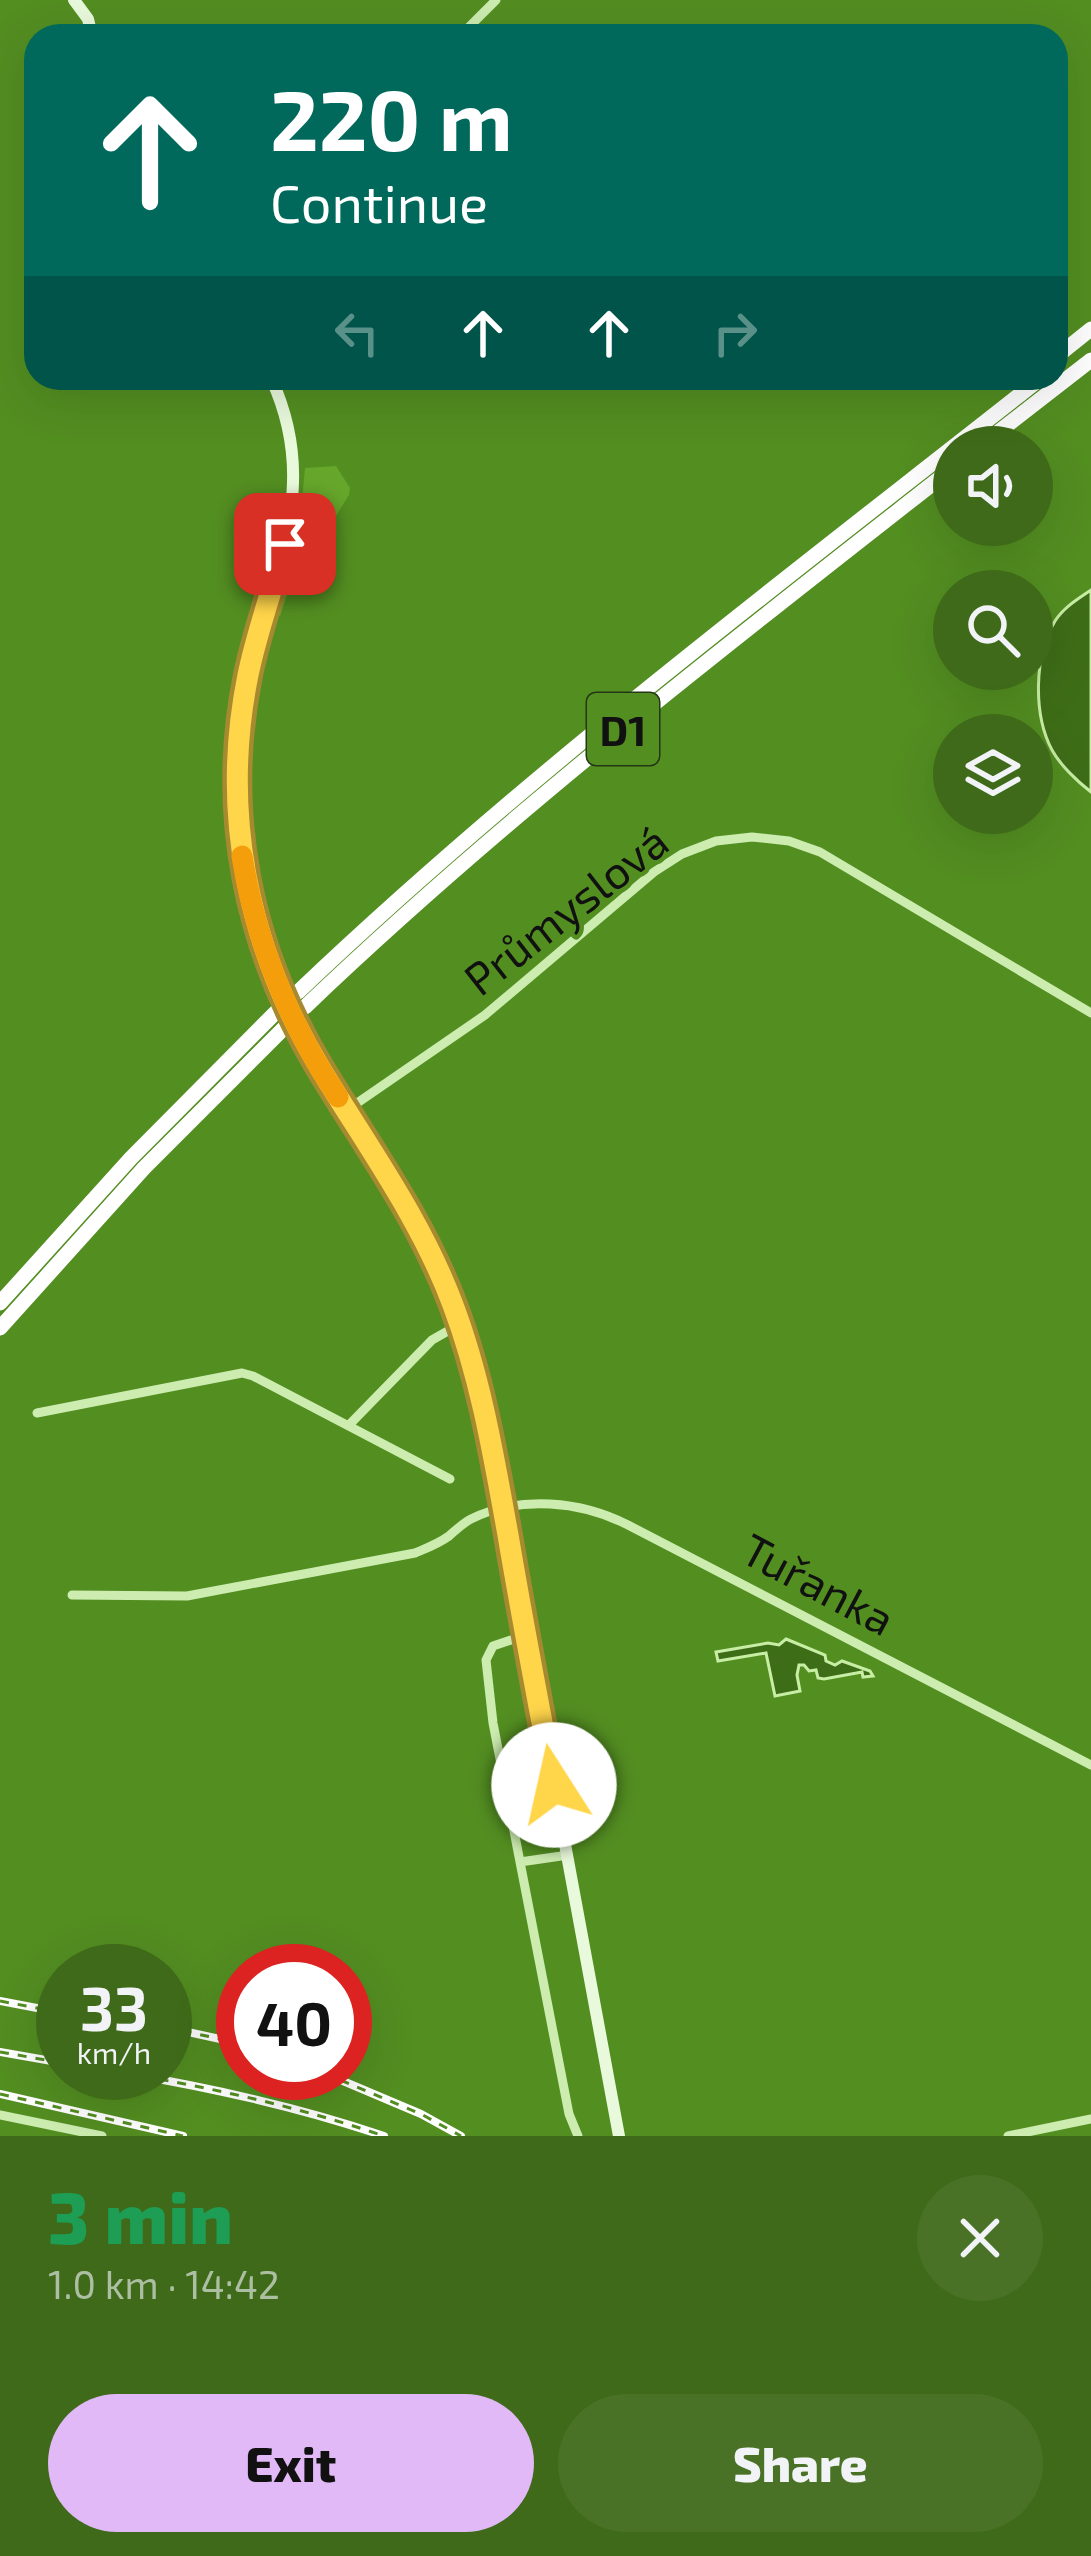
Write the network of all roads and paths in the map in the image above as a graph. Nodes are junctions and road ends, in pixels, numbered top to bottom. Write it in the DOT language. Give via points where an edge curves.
graph roads {
  1 [pos="496,0"];
  2 [pos="472,24"];
  3 [pos="1091,329"];
  4 [pos="1068,351"];
  5 [pos="277,390"];
  6 [pos="1023,390"];
  7 [pos="1052,390"];
  8 [pos="980,426"];
  9 [pos="1006,426"];
  10 [pos="933,463"];
  11 [pos="933,484"];
  12 [pos="1091,1013"];
  13 [pos="346,1110"];
  14 [pos="0,1304"];
  15 [pos="460,1324"];
  16 [pos="0,1328"];
  17 [pos="38,1413"];
  18 [pos="349,1425"];
  19 [pos="450,1479"];
  20 [pos="503,1509"];
  21 [pos="72,1595"];
  22 [pos="526,1635"];
  23 [pos="1091,1765"];
  24 [pos="568,1855"];
  25 [pos="520,1862"];
  26 [pos="0,2115"];
  27 [pos="1091,2119"];
  28 [pos="619,2134"];
  29 [pos="102,2136"];
  30 [pos="578,2136"];
  31 [pos="1008,2136"];
  1 -- 2 [label="street"];
  3 -- 4 [label="highway"];
  5 -- 13 [label="street, bridge" via="292,439 293,499 241,718 241,851 273,977"];
  6 -- 8 [label="highway, D1"];
  7 -- 9 [label="highway"];
  10 -- 11 [label="highway, D1" via="602,725 392,904 301,1000 644,711"];
  12 -- 13 [label="street, Průmyslová" via="820,852 772,838 725,839 662,866 500,1004"];
  13 -- 15 [label="street" via="418,1227"];
  14 -- 16 [label="highway" via="131,1158 281,1019"];
  15 -- 18 [label="street" via="433,1340"];
  15 -- 20 [label="street"];
  17 -- 18 [label="street" via="242,1373"];
  18 -- 19 [label="street"];
  20 -- 21 [label="street, Tuřanka" via="415,1553 187,1596"];
  20 -- 22 [label="street"];
  20 -- 23 [label="street, Tuřanka" via="573,1505 608,1515"];
  22 -- 24 [label="street"];
  22 -- 25 [label="street" via="493,1646 486,1660"];
  24 -- 25 [label="street"];
  24 -- 28 [label="street"];
  25 -- 30 [label="street"];
  26 -- 29 [label="street"];
  27 -- 31 [label="street"];
}
